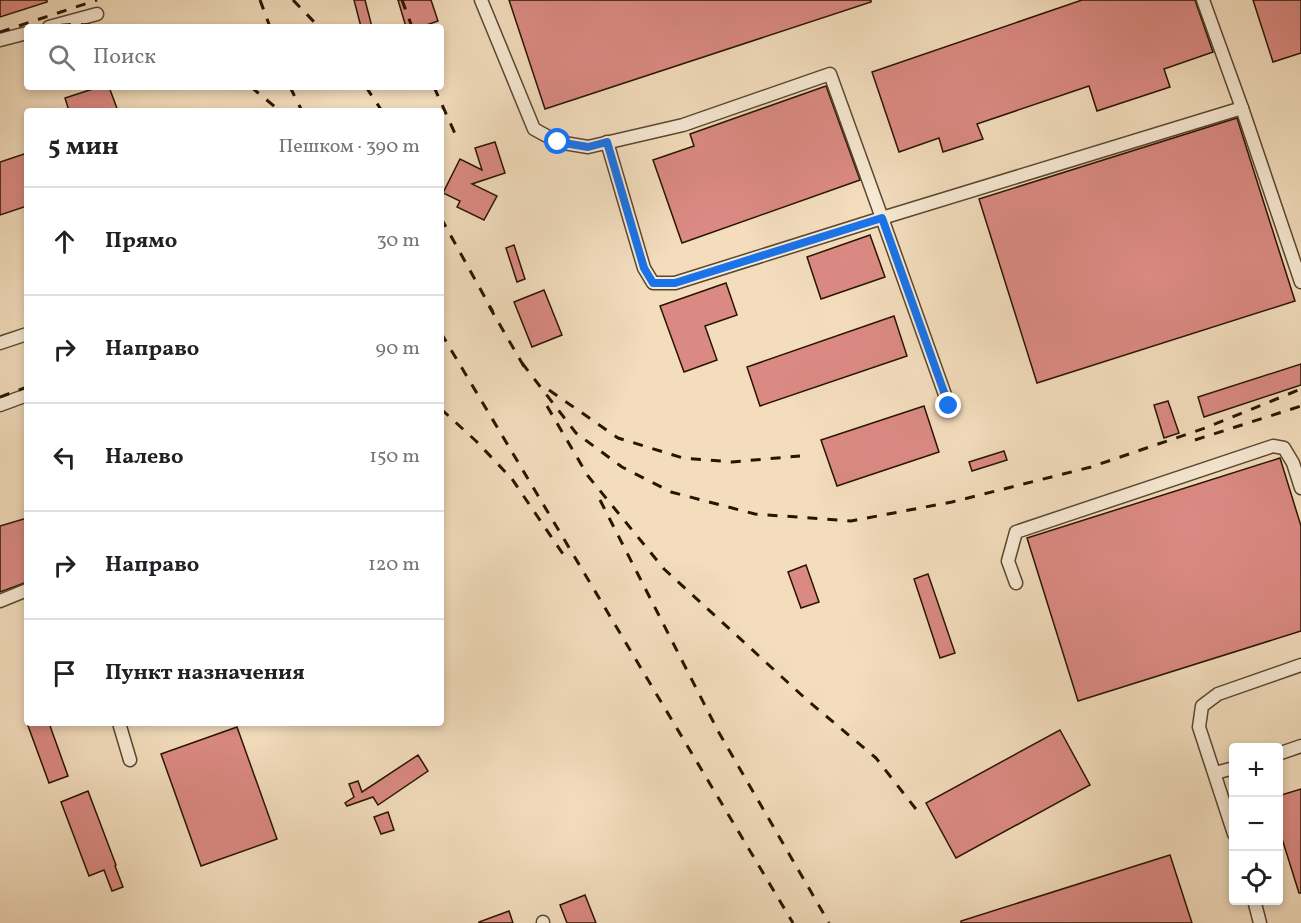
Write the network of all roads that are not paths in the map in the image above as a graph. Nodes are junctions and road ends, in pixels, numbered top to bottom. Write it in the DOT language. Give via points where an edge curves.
graph roads {
  1 [pos="481,0"];
  2 [pos="1203,0"];
  3 [pos="97,14"];
  4 [pos="59,24"];
  5 [pos="24,34"];
  6 [pos="0,40"];
  7 [pos="1242,108"];
  8 [pos="607,142"];
  9 [pos="882,218"];
  10 [pos="1301,282"];
  11 [pos="24,335"];
  12 [pos="0,343"];
  13 [pos="24,396"];
  14 [pos="0,405"];
  15 [pos="949,406"];
  16 [pos="1301,488"];
  17 [pos="1016,583"];
  18 [pos="24,591"];
  19 [pos="0,601"];
  20 [pos="1301,664"];
  21 [pos="120,726"];
  22 [pos="1301,746"];
  23 [pos="1283,751"];
  24 [pos="130,760"];
  25 [pos="1229,769"];
  26 [pos="1215,773"];
  27 [pos="1229,820"];
  28 [pos="1255,905"];
  29 [pos="1260,923"];
  1 -- 8 [label="lane" via="534,129 558,142 588,147"];
  2 -- 7 [label="lane"];
  3 -- 4 [label="lane"];
  5 -- 6 [label="lane"];
  7 -- 9 [label="lane"];
  7 -- 10 [label="lane"];
  8 -- 9 [label="lane" via="682,125 831,74"];
  8 -- 9 [label="lane" via="644,268 653,283 675,283"];
  9 -- 15 [label="lane"];
  11 -- 12 [label="lane"];
  13 -- 14 [label="lane"];
  16 -- 17 [label="lane" via="1284,448 1273,446 1097,504 1016,532 1008,561"];
  18 -- 19 [label="lane"];
  20 -- 26 [label="lane" via="1218,694 1203,706 1199,728"];
  21 -- 24 [label="lane"];
  22 -- 23 [label="lane"];
  25 -- 26 [label="lane"];
  26 -- 27 [label="lane"];
  28 -- 29 [label="lane"];
}
